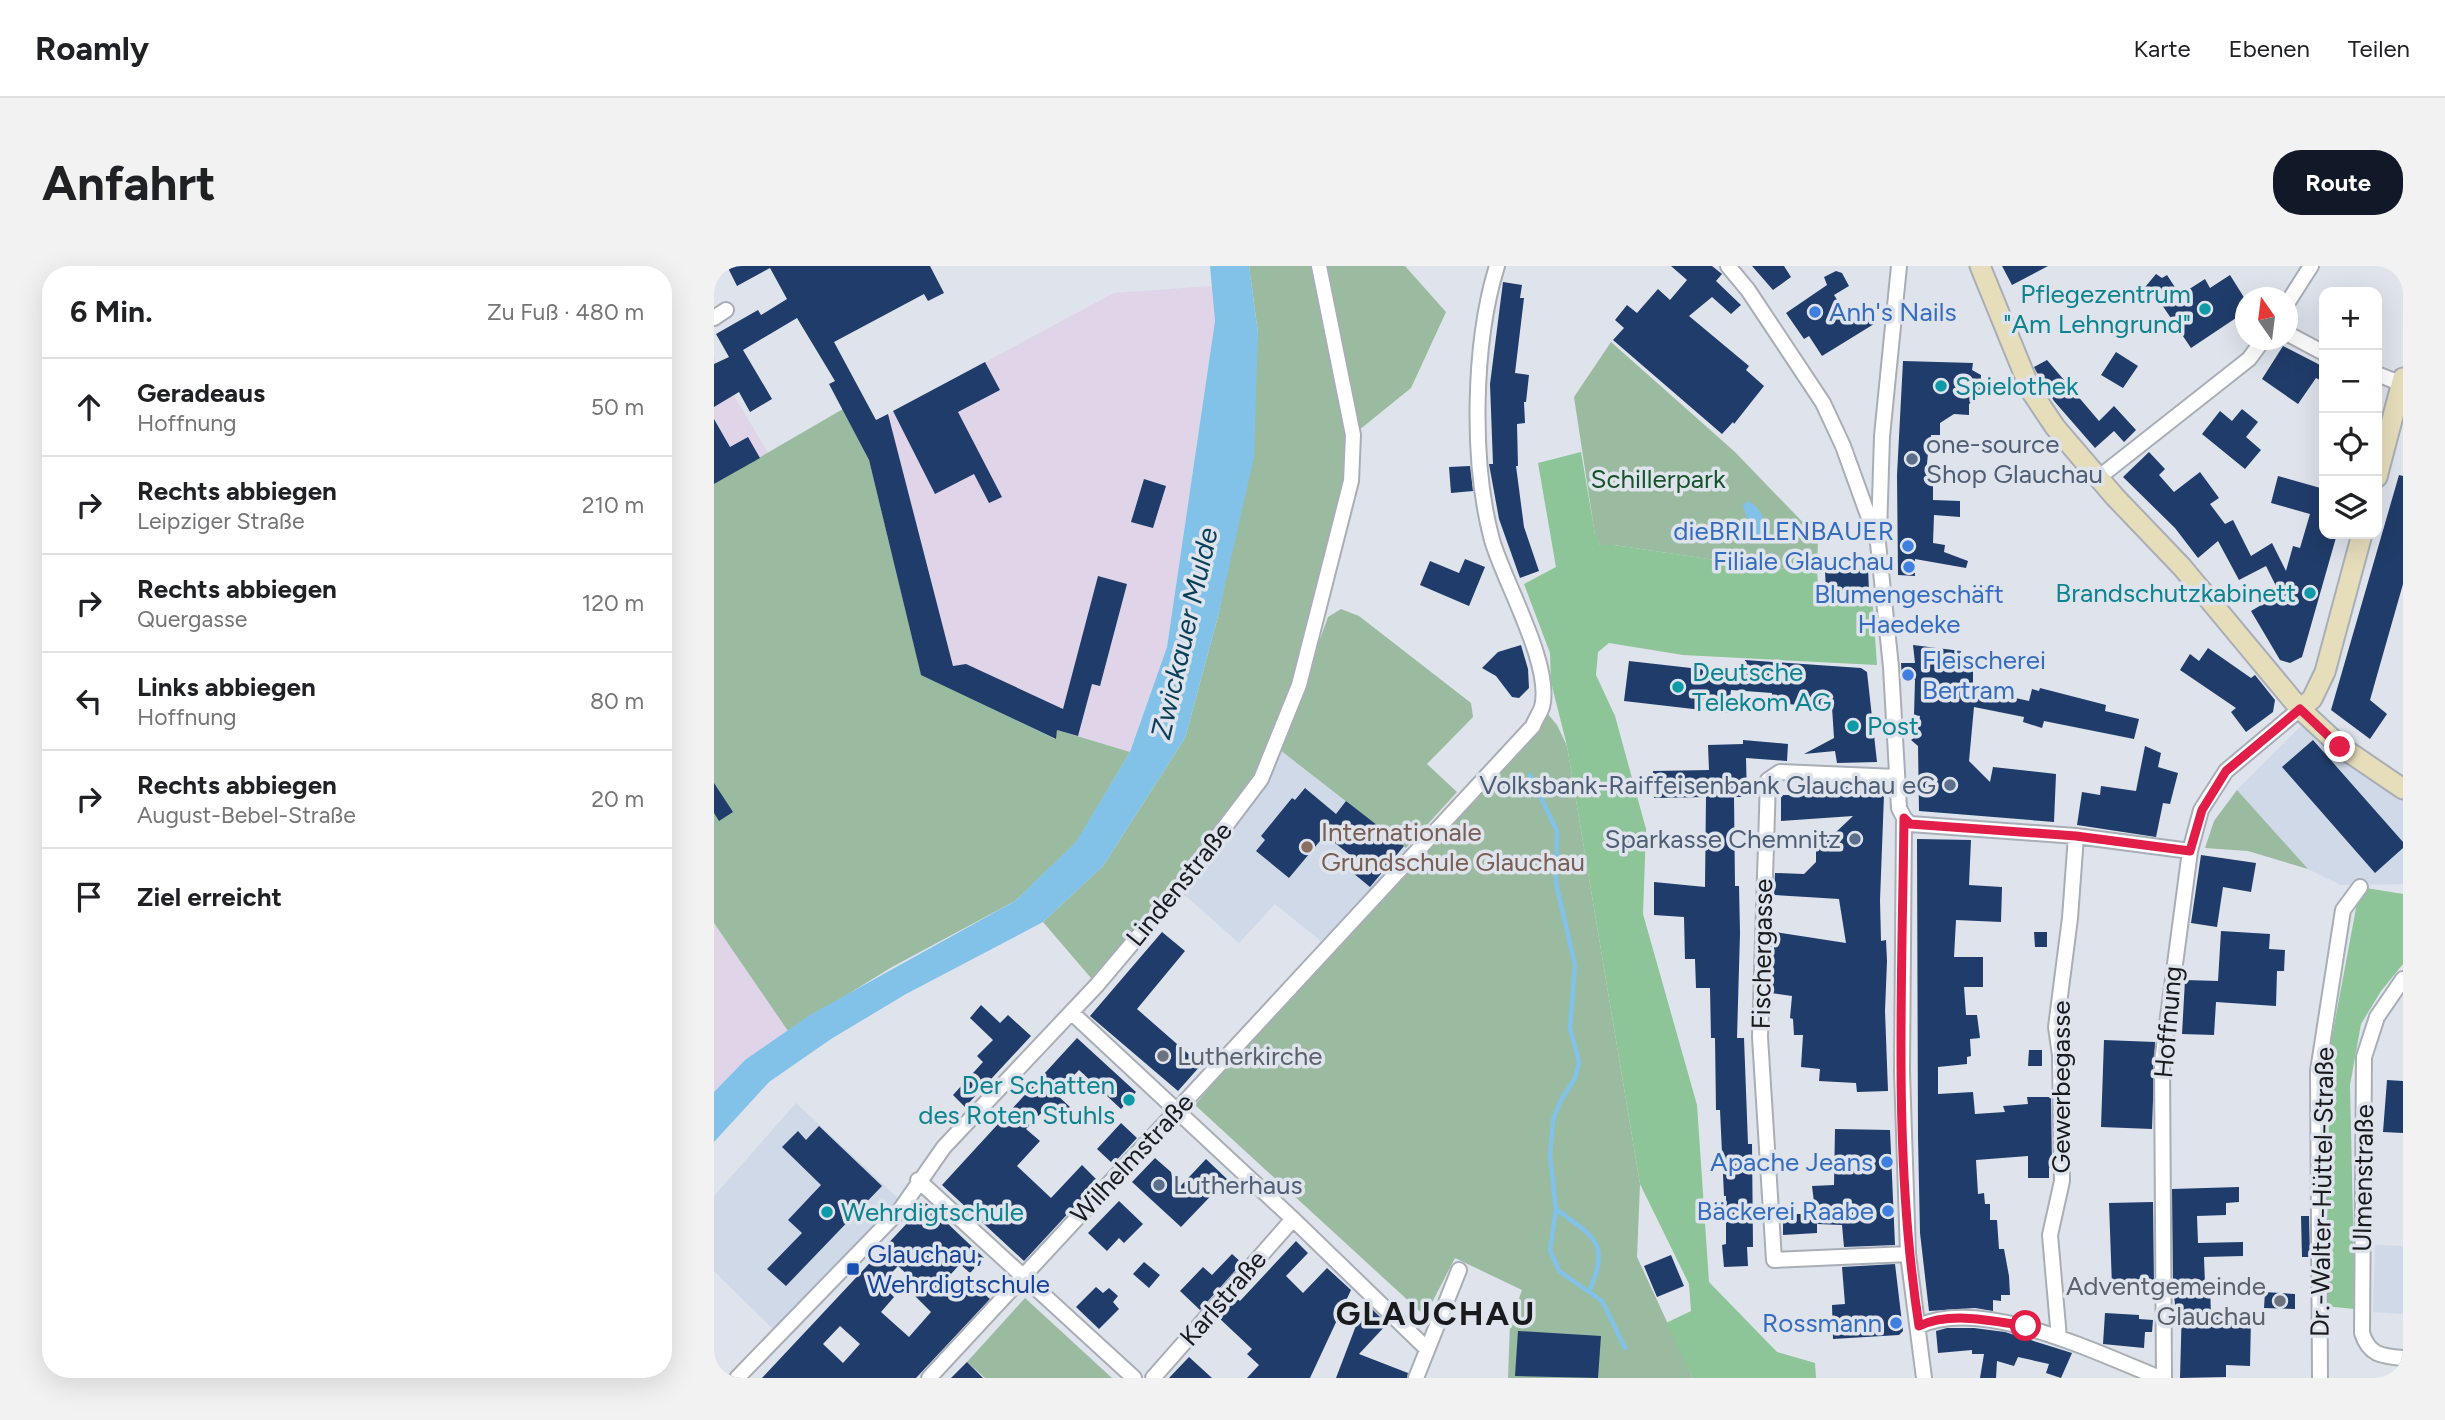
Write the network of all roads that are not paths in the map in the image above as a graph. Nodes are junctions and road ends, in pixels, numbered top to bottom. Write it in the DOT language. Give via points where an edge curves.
graph roads {
  1 [pos="1319,266"];
  2 [pos="1497,266"];
  3 [pos="1727,266"];
  4 [pos="1899,266"];
  5 [pos="1980,266"];
  6 [pos="2311,266"];
  7 [pos="2297,287"];
  8 [pos="2298,340"];
  9 [pos="2256,350"];
  10 [pos="2319,350"];
  11 [pos="2382,375"];
  12 [pos="2402,381"];
  13 [pos="2377,476"];
  14 [pos="2098,478"];
  15 [pos="2361,539"];
  16 [pos="1878,544"];
  17 [pos="2300,709"];
  18 [pos="1897,777"];
  19 [pos="2403,789"];
  20 [pos="1904,818"];
  21 [pos="2076,836"];
  22 [pos="2190,851"];
  23 [pos="2360,887"];
  24 [pos="2403,979"];
  25 [pos="1072,1013"];
  26 [pos="1176,1110"];
  27 [pos="918,1180"];
  28 [pos="1293,1219"];
  29 [pos="1908,1254"];
  30 [pos="1459,1270"];
  31 [pos="1024,1275"];
  32 [pos="1919,1326"];
  33 [pos="2059,1338"];
  34 [pos="1426,1348"];
  35 [pos="2403,1358"];
  36 [pos="737,1378"];
  37 [pos="929,1378"];
  38 [pos="1134,1378"];
  39 [pos="1153,1378"];
  40 [pos="1416,1378"];
  41 [pos="1924,1378"];
  42 [pos="2162,1378"];
  43 [pos="2320,1378"];
  1 -- 25 [label="street, Lindenstraße" via="1353,435 1351,481 1299,685 1261,779 1178,889"];
  2 -- 26 [label="street, Wilhelmstraße" via="1487,304 1481,372 1481,479 1492,541 1543,681 1542,707 1532,726"];
  3 -- 16 [label="street" via="1823,403"];
  4 -- 16 [label="street" via="1881,436"];
  5 -- 14 [label="street" via="2031,391"];
  6 -- 7 [label="street"];
  8 -- 10 [label="street"];
  9 -- 14 [label="street"];
  11 -- 12 [label="street"];
  12 -- 13 [label="street"];
  14 -- 17 [label="street" via="2182,568"];
  15 -- 17 [label="street" via="2325,672 2312,699"];
  16 -- 18 [label="street"];
  17 -- 19 [label="street" via="2340,747"];
  17 -- 22 [label="street, Hoffnung" via="2226,771 2202,810"];
  18 -- 20 [label="street"];
  18 -- 29 [label="street, Fischergasse" via="1780,772 1766,785 1760,1037 1774,1260"];
  20 -- 21 [label="street" via="1910,824"];
  20 -- 29 [label="street" via="1902,1072"];
  21 -- 22 [label="street"];
  21 -- 33 [label="street, Gewerbegasse" via="2056,1027 2062,1181 2050,1235"];
  22 -- 42 [label="street, Hoffnung" via="2162,1062"];
  23 -- 43 [label="street, Dr.-Walter-Hüttel-Straße" via="2343,910 2318,1071"];
  24 -- 35 [label="street, Ulmenstraße" via="2377,1017 2364,1057 2361,1333 2366,1348 2380,1356"];
  25 -- 26 [label="street"];
  25 -- 27 [label="street, Lindenstraße"];
  26 -- 28 [label="street"];
  26 -- 31 [label="street, Wilhelmstraße"];
  27 -- 31 [label="street"];
  27 -- 36 [label="street, Lindenstraße" via="900,1210"];
  28 -- 34 [label="street"];
  28 -- 39 [label="street, Karlstraße"];
  29 -- 32 [label="street"];
  30 -- 34 [label="street"];
  31 -- 37 [label="street, Wilhelmstraße"];
  31 -- 38 [label="street"];
  32 -- 33 [label="street, Hoffnung" via="1943,1320 1993,1321"];
  32 -- 41 [label="street"];
  33 -- 42 [label="street, Hoffnung"];
  34 -- 40 [label="street"];
}
